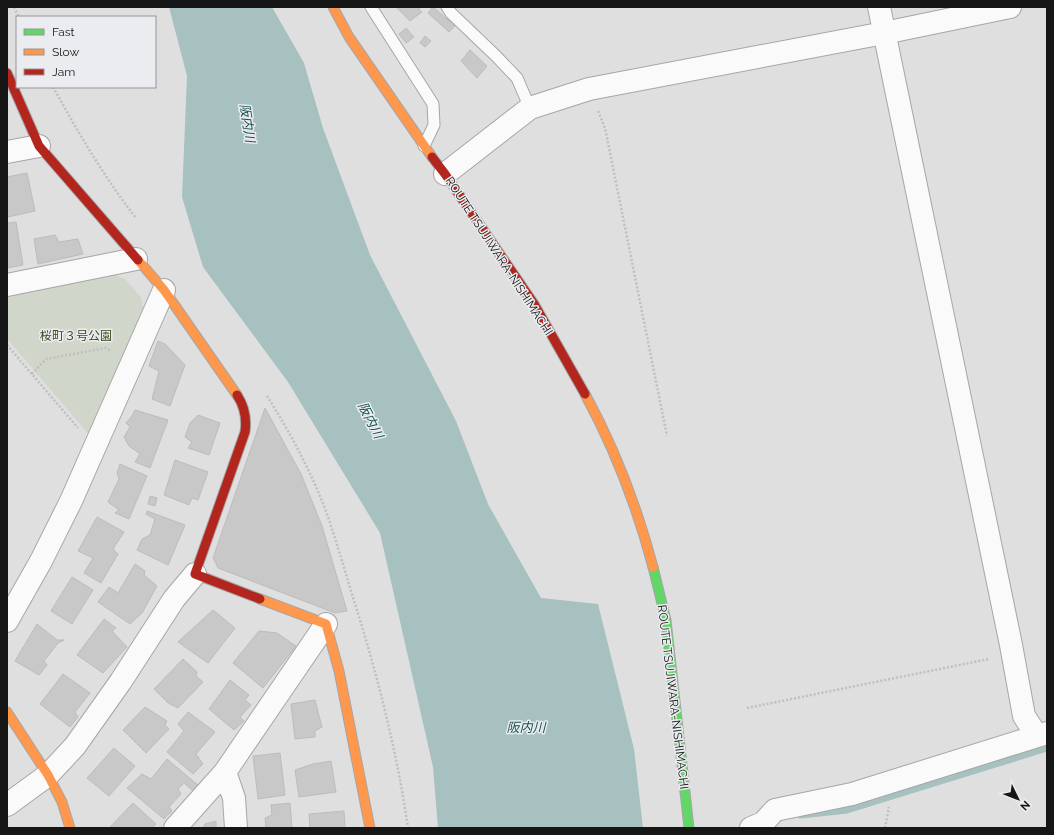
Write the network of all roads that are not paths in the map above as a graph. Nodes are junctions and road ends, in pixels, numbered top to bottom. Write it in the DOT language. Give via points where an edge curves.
graph roads {
  1 [pos="332,7"];
  2 [pos="447,7"];
  3 [pos="880,7"];
  4 [pos="1010,7"];
  5 [pos="375,9"];
  6 [pos="884,33"];
  7 [pos="7,73"];
  8 [pos="530,108"];
  9 [pos="39,146"];
  10 [pos="424,146"];
  11 [pos="7,152"];
  12 [pos="445,174"];
  13 [pos="136,259"];
  14 [pos="7,284"];
  15 [pos="164,290"];
  16 [pos="195,574"];
  17 [pos="7,620"];
  18 [pos="326,624"];
  19 [pos="7,712"];
  20 [pos="1042,735"];
  21 [pos="225,772"];
  22 [pos="48,775"];
  23 [pos="7,805"];
  24 [pos="70,828"];
  25 [pos="175,828"];
  26 [pos="236,828"];
  27 [pos="370,828"];
  28 [pos="689,828"];
  29 [pos="751,828"];
  1 -- 10 [label="street, ROUTE TSUJIWARA-NISHIMACHI" via="349,37"];
  2 -- 8 [label="lane" via="517,78"];
  3 -- 6 [label="street"];
  4 -- 6 [label="street"];
  5 -- 10 [label="lane" via="433,104 434,125"];
  6 -- 8 [label="street" via="589,89"];
  6 -- 20 [label="street" via="1024,716"];
  7 -- 9 [label="street"];
  8 -- 12 [label="street"];
  9 -- 11 [label="street"];
  9 -- 13 [label="street"];
  10 -- 12 [label="street, ROUTE TSUJIWARA-NISHIMACHI"];
  12 -- 28 [label="street, ROUTE TSUJIWARA-NISHIMACHI" via="534,304 598,418 632,497 666,620"];
  13 -- 14 [label="street"];
  13 -- 15 [label="street"];
  15 -- 16 [label="street" via="242,402 247,420"];
  15 -- 17 [label="street" via="71,501"];
  16 -- 18 [label="street"];
  16 -- 22 [label="street" via="174,599 75,746"];
  18 -- 21 [label="street"];
  18 -- 27 [label="street" via="339,671"];
  19 -- 22 [label="street"];
  20 -- 29 [label="street" via="852,794 775,810 763,822"];
  21 -- 25 [label="street"];
  21 -- 26 [label="street" via="234,798"];
  22 -- 23 [label="street"];
  22 -- 24 [label="street" via="62,802"];
}
